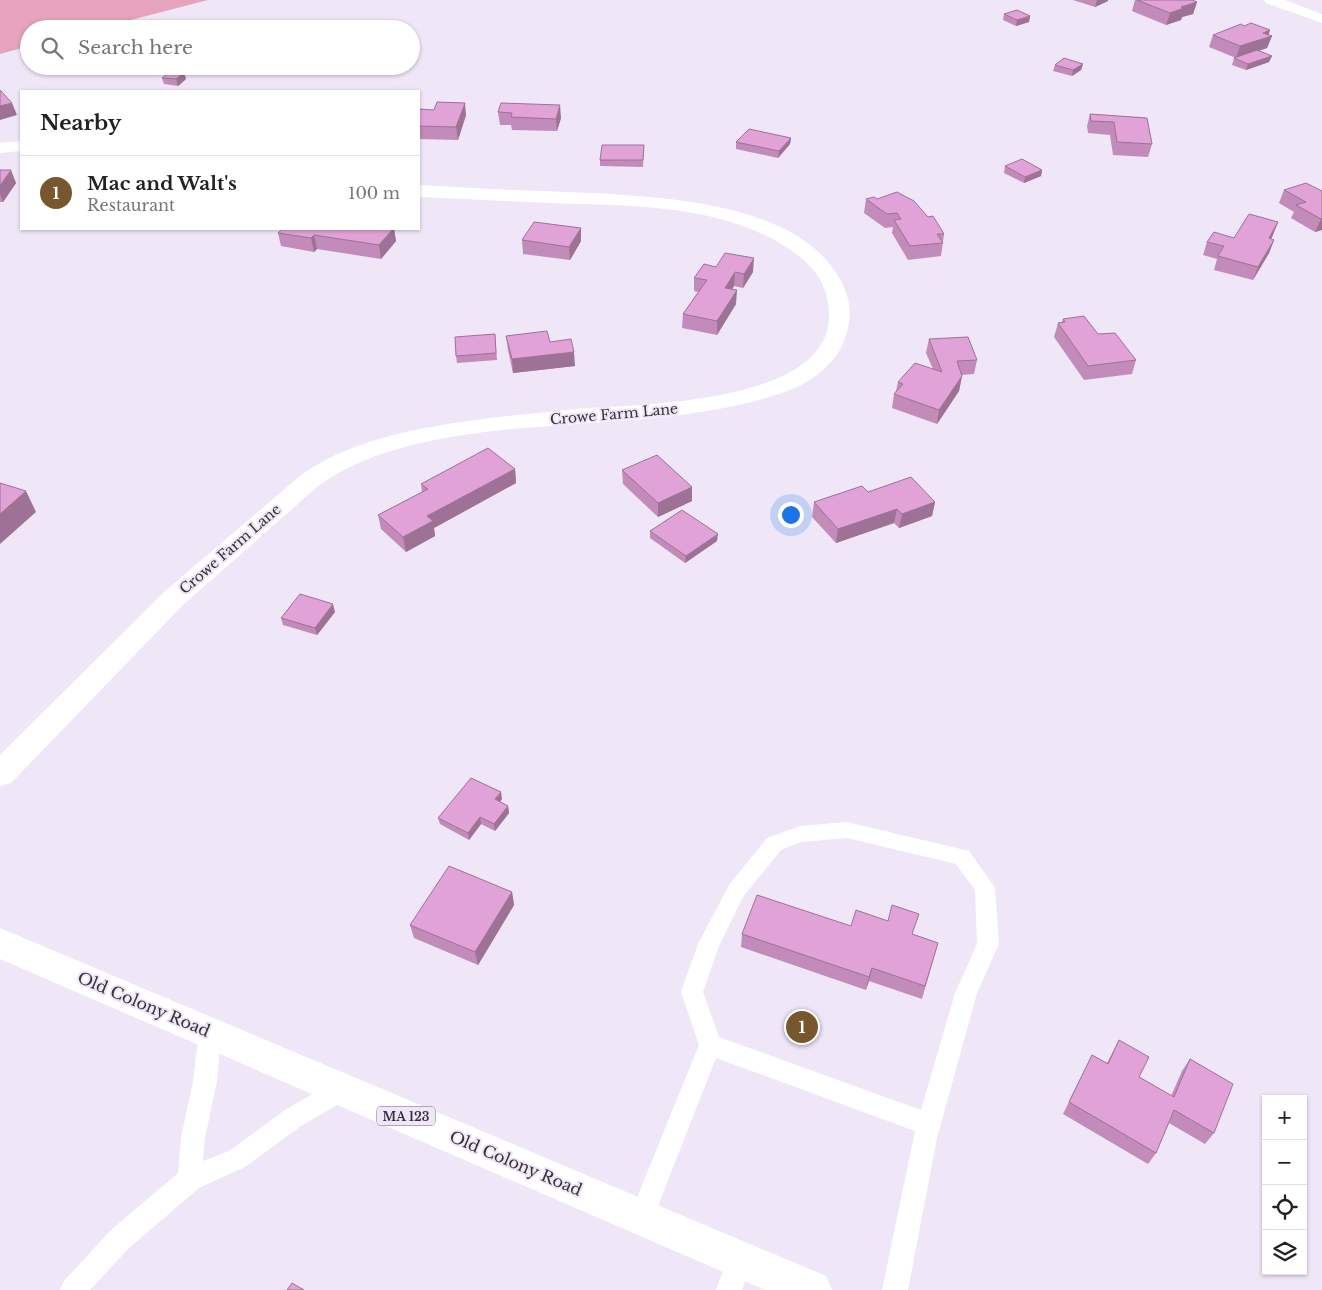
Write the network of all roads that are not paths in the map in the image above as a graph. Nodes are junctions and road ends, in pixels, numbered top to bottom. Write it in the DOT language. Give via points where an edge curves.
graph roads {
  1 [pos="1271,0"];
  2 [pos="1322,19"];
  3 [pos="20,146"];
  4 [pos="0,148"];
  5 [pos="420,191"];
  6 [pos="0,774"];
  7 [pos="0,943"];
  8 [pos="210,1031"];
  9 [pos="710,1045"];
  10 [pos="343,1089"];
  11 [pos="929,1124"];
  12 [pos="190,1179"];
  13 [pos="641,1217"];
  14 [pos="734,1275"];
  15 [pos="74,1290"];
  16 [pos="812,1290"];
  17 [pos="895,1290"];
  1 -- 2 [label="main road"];
  3 -- 4 [label="main road"];
  5 -- 6 [label="main road, Crowe Farm Lane" via="626,200 684,207 759,225 800,246 826,272 836,288 840,306 836,339 814,370 755,395 705,406 516,421 446,431 363,453 312,478 173,600"];
  7 -- 8 [label="main road, Old Colony Road / MA 123"];
  8 -- 10 [label="main road, Old Colony Road / MA 123"];
  8 -- 12 [label="lane" via="205,1081 193,1138"];
  9 -- 11 [label="lane"];
  9 -- 11 [label="lane" via="692,992 709,944 736,891 774,844 800,834 847,830 962,857 985,888 988,944 966,993"];
  9 -- 13 [label="lane"];
  10 -- 12 [label="lane" via="293,1118 237,1159"];
  10 -- 13 [label="main road, Old Colony Road / MA 123"];
  11 -- 17 [label="lane"];
  12 -- 15 [label="lane" via="119,1240"];
  13 -- 14 [label="main road, Old Colony Road / MA 123"];
  14 -- 16 [label="main road, Old Colony Road / MA 123"];
}
